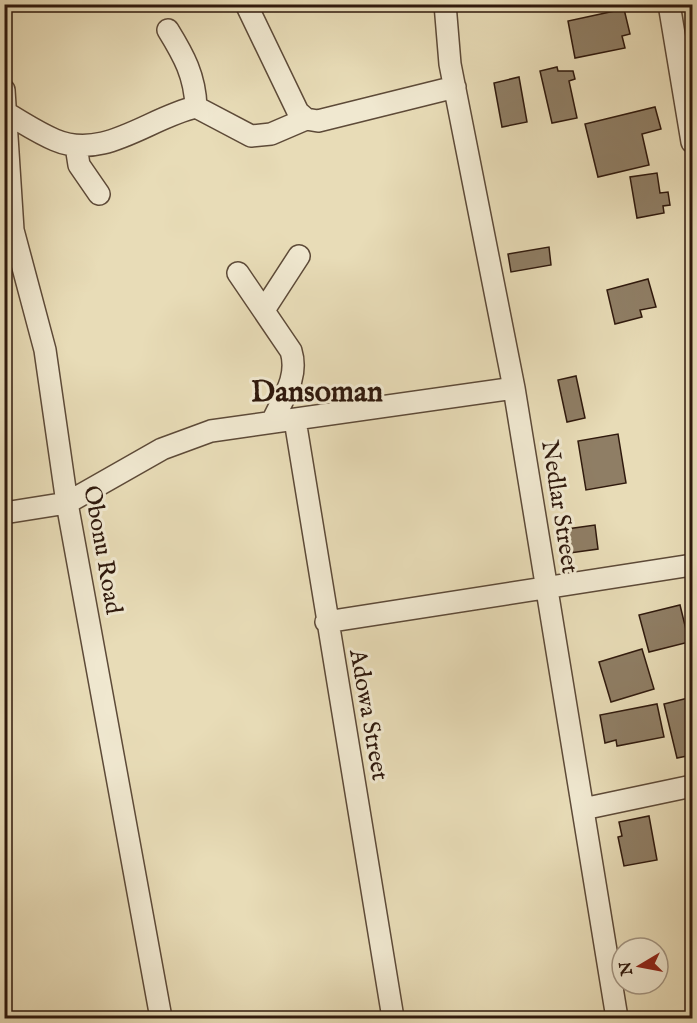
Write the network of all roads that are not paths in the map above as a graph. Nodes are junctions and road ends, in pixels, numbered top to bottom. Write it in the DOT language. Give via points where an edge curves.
graph roads {
  1 [pos="246,4"];
  2 [pos="445,4"];
  3 [pos="669,4"];
  4 [pos="168,30"];
  5 [pos="455,87"];
  6 [pos="4,90"];
  7 [pos="689,106"];
  8 [pos="196,107"];
  9 [pos="6,113"];
  10 [pos="306,119"];
  11 [pos="693,142"];
  12 [pos="76,146"];
  13 [pos="99,194"];
  14 [pos="299,256"];
  15 [pos="238,273"];
  16 [pos="264,310"];
  17 [pos="514,388"];
  18 [pos="294,420"];
  19 [pos="272,422"];
  20 [pos="67,503"];
  21 [pos="4,513"];
  22 [pos="693,565"];
  23 [pos="546,588"];
  24 [pos="326,622"];
  25 [pos="693,786"];
  26 [pos="583,809"];
  27 [pos="161,1018"];
  28 [pos="393,1018"];
  29 [pos="617,1018"];
  1 -- 10 [label="street" via="298,112"];
  2 -- 5 [label="street, Nedlar Street"];
  3 -- 7 [label="street"];
  4 -- 8 [label="street" via="193,75"];
  5 -- 10 [label="street" via="318,121"];
  5 -- 17 [label="street, Nedlar Street"];
  6 -- 9 [label="street, Obonu Road"];
  7 -- 11 [label="street"];
  8 -- 10 [label="street" via="251,136 271,135"];
  8 -- 12 [label="street" via="103,144"];
  9 -- 12 [label="street" via="56,140"];
  9 -- 20 [label="street, Obonu Road" via="13,230 45,351"];
  12 -- 13 [label="street" via="79,165"];
  14 -- 16 [label="street"];
  15 -- 16 [label="street"];
  16 -- 19 [label="street" via="294,362 294,372"];
  17 -- 18 [label="street"];
  17 -- 23 [label="street, Nedlar Street"];
  18 -- 19 [label="street"];
  18 -- 24 [label="street, Adowa Street"];
  19 -- 20 [label="street" via="211,432 162,449"];
  20 -- 21 [label="street"];
  20 -- 27 [label="street, Obonu Road"];
  22 -- 23 [label="street"];
  23 -- 24 [label="street"];
  23 -- 26 [label="street, Nedlar Street"];
  24 -- 28 [label="street, Adowa Street"];
  25 -- 26 [label="street"];
  26 -- 29 [label="street, Nedlar Street"];
}
